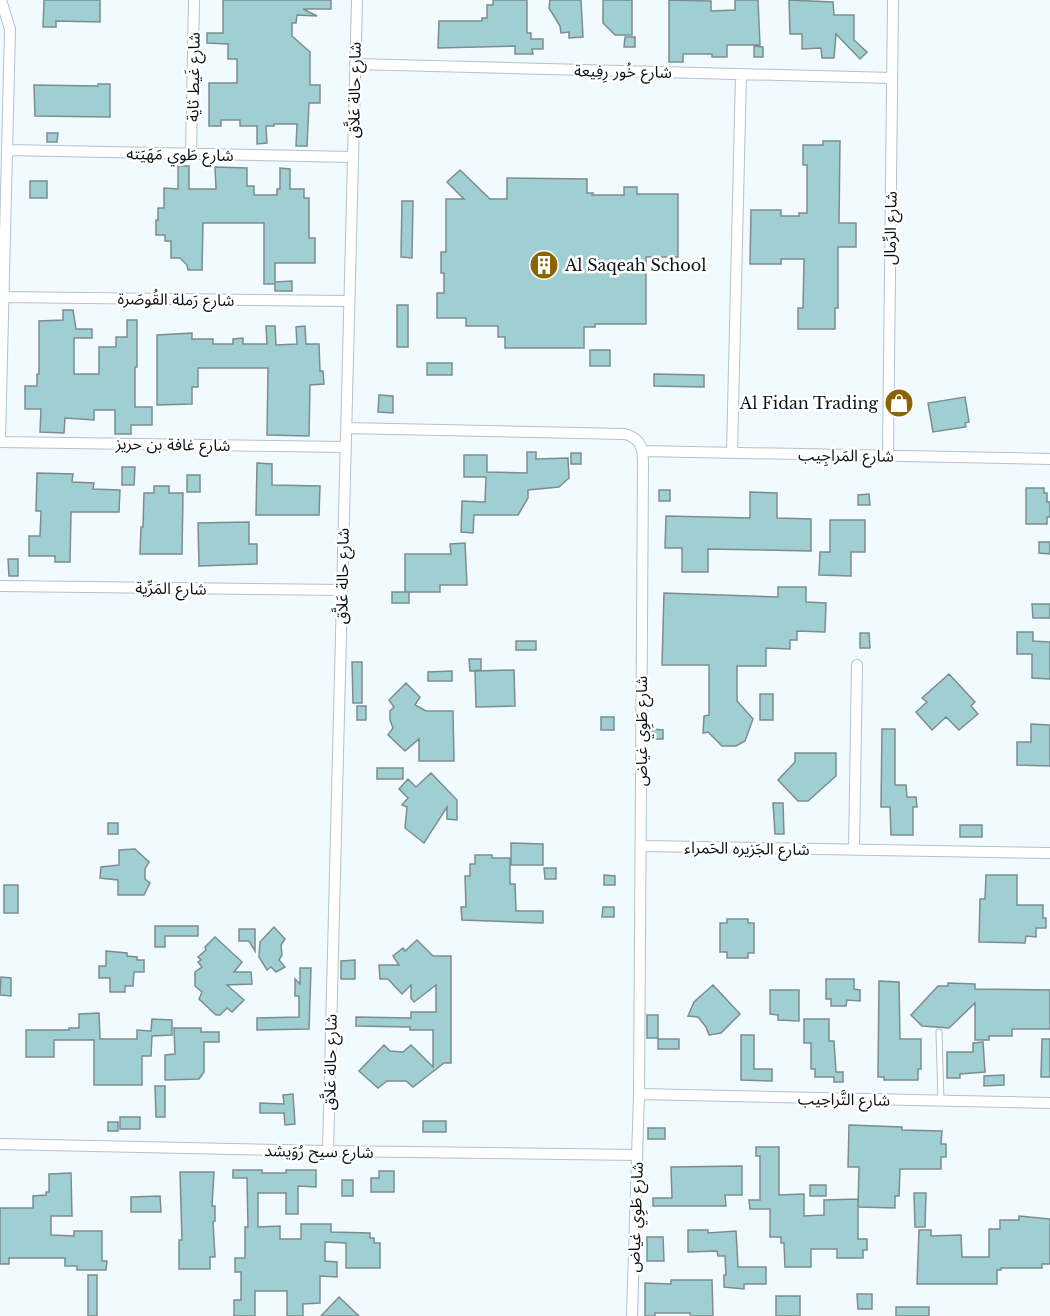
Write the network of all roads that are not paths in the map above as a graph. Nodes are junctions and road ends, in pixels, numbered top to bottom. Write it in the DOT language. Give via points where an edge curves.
graph roads {
  1 [pos="1,0"];
  2 [pos="194,0"];
  3 [pos="357,0"];
  4 [pos="893,0"];
  5 [pos="355,64"];
  6 [pos="741,74"];
  7 [pos="892,78"];
  8 [pos="7,150"];
  9 [pos="191,154"];
  10 [pos="352,157"];
  11 [pos="3,191"];
  12 [pos="3,297"];
  13 [pos="349,301"];
  14 [pos="1,355"];
  15 [pos="346,428"];
  16 [pos="0,441"];
  17 [pos="345,447"];
  18 [pos="643,451"];
  19 [pos="732,452"];
  20 [pos="888,455"];
  21 [pos="1050,459"];
  22 [pos="0,586"];
  23 [pos="342,590"];
  24 [pos="857,665"];
  25 [pos="641,846"];
  26 [pos="854,850"];
  27 [pos="1050,853"];
  28 [pos="939,1032"];
  29 [pos="639,1094"];
  30 [pos="941,1101"];
  31 [pos="1050,1103"];
  32 [pos="0,1143"];
  33 [pos="328,1151"];
  34 [pos="637,1155"];
  35 [pos="632,1316"];
  1 -- 8 [label="street" via="10,29"];
  2 -- 9 [label="street, شارع غَيط ثاية"];
  3 -- 5 [label="street, شارع حالة عَلاَّق"];
  4 -- 7 [label="street, شارع الرِّمال"];
  5 -- 6 [label="street, شارع خُور رِفِيعة"];
  5 -- 10 [label="street, شارع حالة عَلاَّق"];
  6 -- 7 [label="street, شارع خُور رِفِيعة"];
  6 -- 19 [label="street"];
  7 -- 20 [label="street, شارع الرِّمال"];
  8 -- 9 [label="street, شارع طَوي مَهَيَته"];
  8 -- 11 [label="street"];
  9 -- 10 [label="street, شارع طَوي مَهَيَته"];
  10 -- 13 [label="street, شارع حالة عَلاَّق"];
  11 -- 12 [label="street"];
  12 -- 13 [label="street, شارع رَملة القُوصَرة"];
  12 -- 14 [label="street"];
  13 -- 15 [label="street, شارع حالة عَلاَّق"];
  14 -- 16 [label="street"];
  15 -- 17 [label="street, شارع حالة عَلاَّق"];
  15 -- 18 [label="street" via="625,434 637,439"];
  16 -- 17 [label="street, شارع غافة بن حريز"];
  17 -- 23 [label="street, شارع حالة عَلاَّق"];
  18 -- 19 [label="street, شارع المَراجِيب"];
  18 -- 25 [label="street, شارع طَوِي غياض"];
  19 -- 20 [label="street, شارع المَراجِيب"];
  20 -- 21 [label="street, شارع المَراجِيب"];
  22 -- 23 [label="street, شارع المَرِّية"];
  23 -- 33 [label="street, شارع حالة عَلاَّق"];
  24 -- 26 [label="street"];
  25 -- 26 [label="street, شارع الجَزيره الحَمراء"];
  25 -- 29 [label="street, شارع طَوِي غياض"];
  26 -- 27 [label="street, شارع الجَزيره الحَمراء"];
  28 -- 30 [label="lane"];
  29 -- 30 [label="street, شارع التَّراحِيب"];
  29 -- 34 [label="street, شارع طَوِي غياض"];
  30 -- 31 [label="street, شارع التَّراحِيب"];
  32 -- 33 [label="street, شارع سيح رُوَيشد"];
  33 -- 34 [label="street, شارع سيح رُوَيشد"];
  34 -- 35 [label="street, شارع طَوِي غياض"];
}
